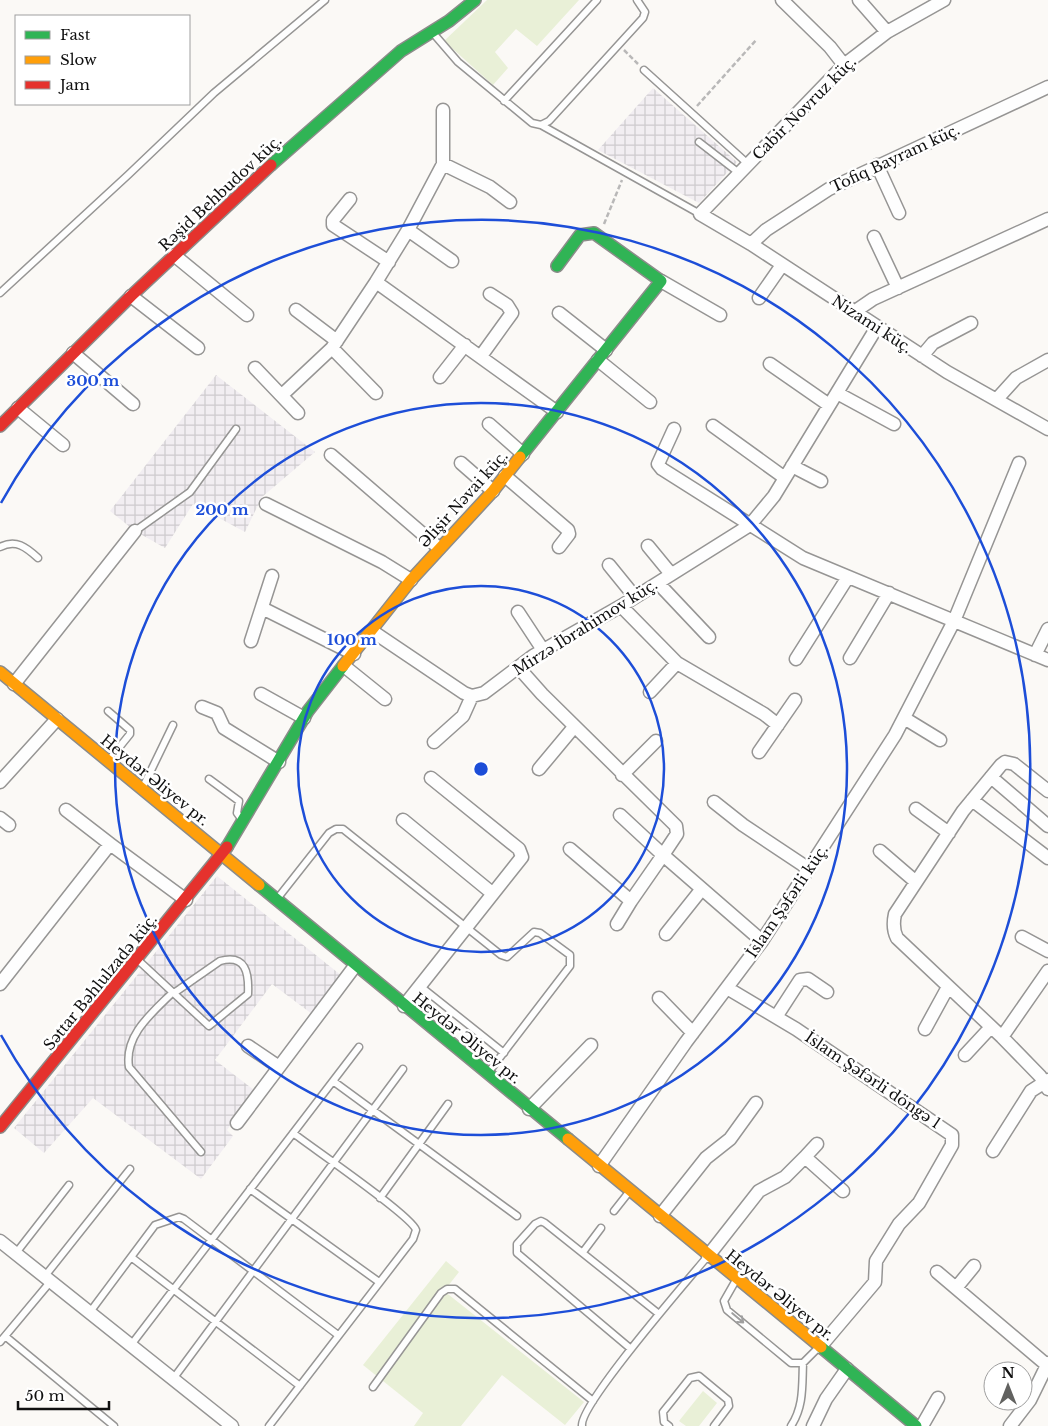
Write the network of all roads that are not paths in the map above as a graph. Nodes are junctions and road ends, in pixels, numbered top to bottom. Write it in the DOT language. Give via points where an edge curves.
graph roads {
  1 [pos="325,0"];
  2 [pos="475,0"];
  3 [pos="597,0"];
  4 [pos="637,0"];
  5 [pos="782,0"];
  6 [pos="859,0"];
  7 [pos="944,0"];
  8 [pos="432,32"];
  9 [pos="887,32"];
  10 [pos="844,65"];
  11 [pos="644,70"];
  12 [pos="1048,87"];
  13 [pos="504,101"];
  14 [pos="444,110"];
  15 [pos="541,125"];
  16 [pos="699,142"];
  17 [pos="443,164"];
  18 [pos="877,165"];
  19 [pos="744,169"];
  20 [pos="350,199"];
  21 [pos="510,202"];
  22 [pos="899,213"];
  23 [pos="700,214"];
  24 [pos="1048,219"];
  25 [pos="408,230"];
  26 [pos="874,237"];
  27 [pos="751,244"];
  28 [pos="174,255"];
  29 [pos="452,261"];
  30 [pos="389,262"];
  31 [pos="782,265"];
  32 [pos="557,266"];
  33 [pos="661,281"];
  34 [pos="376,282"];
  35 [pos="898,288"];
  36 [pos="0,293"];
  37 [pos="490,294"];
  38 [pos="131,296"];
  39 [pos="759,298"];
  40 [pos="296,310"];
  41 [pos="854,312"];
  42 [pos="559,313"];
  43 [pos="247,315"];
  44 [pos="720,315"];
  45 [pos="971,323"];
  46 [pos="878,327"];
  47 [pos="335,344"];
  48 [pos="465,345"];
  49 [pos="198,348"];
  50 [pos="606,350"];
  51 [pos="73,353"];
  52 [pos="481,356"];
  53 [pos="922,356"];
  54 [pos="598,360"];
  55 [pos="1048,360"];
  56 [pos="770,364"];
  57 [pos="255,368"];
  58 [pos="440,376"];
  59 [pos="376,393"];
  60 [pos="837,393"];
  61 [pos="282,395"];
  62 [pos="996,399"];
  63 [pos="650,402"];
  64 [pos="133,404"];
  65 [pos="829,405"];
  66 [pos="18,408"];
  67 [pos="557,412"];
  68 [pos="298,413"];
  69 [pos="489,424"];
  70 [pos="894,424"];
  71 [pos="0,426"];
  72 [pos="713,426"];
  73 [pos="236,428"];
  74 [pos="674,429"];
  75 [pos="1048,429"];
  76 [pos="63,445"];
  77 [pos="523,454"];
  78 [pos="331,455"];
  79 [pos="1018,463"];
  80 [pos="461,464"];
  81 [pos="792,466"];
  82 [pos="505,476"];
  83 [pos="785,478"];
  84 [pos="820,481"];
  85 [pos="493,491"];
  86 [pos="266,504"];
  87 [pos="750,526"];
  88 [pos="135,530"];
  89 [pos="648,546"];
  90 [pos="0,547"];
  91 [pos="559,547"];
  92 [pos="440,548"];
  93 [pos="38,558"];
  94 [pos="609,565"];
  95 [pos="671,574"];
  96 [pos="272,576"];
  97 [pos="848,577"];
  98 [pos="411,580"];
  99 [pos="658,583"];
  100 [pos="889,593"];
  101 [pos="635,597"];
  102 [pos="621,606"];
  103 [pos="262,608"];
  104 [pos="518,612"];
  105 [pos="954,621"];
  106 [pos="1048,629"];
  107 [pos="372,631"];
  108 [pos="709,637"];
  109 [pos="251,641"];
  110 [pos="544,650"];
  111 [pos="354,654"];
  112 [pos="1035,655"];
  113 [pos="850,658"];
  114 [pos="796,659"];
  115 [pos="1048,660"];
  116 [pos="677,664"];
  117 [pos="344,666"];
  118 [pos="518,667"];
  119 [pos="0,672"];
  120 [pos="14,684"];
  121 [pos="650,692"];
  122 [pos="261,694"];
  123 [pos="472,696"];
  124 [pos="385,699"];
  125 [pos="795,700"];
  126 [pos="202,706"];
  127 [pos="108,711"];
  128 [pos="304,718"];
  129 [pos="904,718"];
  130 [pos="56,719"];
  131 [pos="173,725"];
  132 [pos="778,725"];
  133 [pos="574,727"];
  134 [pos="940,740"];
  135 [pos="656,741"];
  136 [pos="434,742"];
  137 [pos="759,752"];
  138 [pos="109,761"];
  139 [pos="279,762"];
  140 [pos="539,768"];
  141 [pos="622,775"];
  142 [pos="431,778"];
  143 [pos="991,778"];
  144 [pos="209,779"];
  145 [pos="0,782"];
  146 [pos="142,788"];
  147 [pos="1048,791"];
  148 [pos="972,800"];
  149 [pos="714,802"];
  150 [pos="916,809"];
  151 [pos="66,810"];
  152 [pos="620,815"];
  153 [pos="403,820"];
  154 [pos="245,822"];
  155 [pos="1048,826"];
  156 [pos="949,833"];
  157 [pos="110,844"];
  158 [pos="570,849"];
  159 [pos="880,851"];
  160 [pos="222,854"];
  161 [pos="662,855"];
  162 [pos="1048,858"];
  163 [pos="809,869"];
  164 [pos="916,882"];
  165 [pos="701,890"];
  166 [pos="492,893"];
  167 [pos="186,900"];
  168 [pos="276,900"];
  169 [pos="631,901"];
  170 [pos="617,924"];
  171 [pos="465,928"];
  172 [pos="666,934"];
  173 [pos="1022,937"];
  174 [pos="762,941"];
  175 [pos="1048,951"];
  176 [pos="137,959"];
  177 [pos="355,966"];
  178 [pos="1048,970"];
  179 [pos="0,984"];
  180 [pos="420,986"];
  181 [pos="948,987"];
  182 [pos="727,988"];
  183 [pos="827,992"];
  184 [pos="173,993"];
  185 [pos="659,998"];
  186 [pos="404,1006"];
  187 [pos="776,1017"];
  188 [pos="991,1027"];
  189 [pos="925,1029"];
  190 [pos="693,1033"];
  191 [pos="1002,1037"];
  192 [pos="591,1045"];
  193 [pos="248,1046"];
  194 [pos="359,1047"];
  195 [pos="504,1053"];
  196 [pos="965,1055"];
  197 [pos="279,1068"];
  198 [pos="403,1070"];
  199 [pos="487,1074"];
  200 [pos="333,1081"];
  201 [pos="1047,1083"];
  202 [pos="756,1103"];
  203 [pos="448,1104"];
  204 [pos="529,1108"];
  205 [pos="373,1110"];
  206 [pos="237,1123"];
  207 [pos="0,1127"];
  208 [pos="293,1134"];
  209 [pos="817,1144"];
  210 [pos="420,1145"];
  211 [pos="993,1151"];
  212 [pos="201,1152"];
  213 [pos="804,1158"];
  214 [pos="334,1163"];
  215 [pos="599,1166"];
  216 [pos="130,1170"];
  217 [pos="69,1184"];
  218 [pos="250,1189"];
  219 [pos="629,1191"];
  220 [pos="843,1191"];
  221 [pos="380,1198"];
  222 [pos="614,1211"];
  223 [pos="517,1216"];
  224 [pos="660,1216"];
  225 [pos="292,1219"];
  226 [pos="601,1228"];
  227 [pos="212,1239"];
  228 [pos="0,1241"];
  229 [pos="583,1252"];
  230 [pos="16,1253"];
  231 [pos="708,1256"];
  232 [pos="131,1257"];
  233 [pos="974,1266"];
  234 [pos="254,1271"];
  235 [pos="937,1272"];
  236 [pos="48,1279"];
  237 [pos="737,1279"];
  238 [pos="379,1282"];
  239 [pos="956,1288"];
  240 [pos="174,1290"];
  241 [pos="90,1312"];
  242 [pos="659,1314"];
  243 [pos="216,1322"];
  244 [pos="338,1335"];
  245 [pos="2,1339"];
  246 [pos="131,1346"];
  247 [pos="820,1347"];
  248 [pos="631,1349"];
  249 [pos="802,1363"];
  250 [pos="1048,1365"];
  251 [pos="847,1369"];
  252 [pos="173,1379"];
  253 [pos="300,1386"];
  254 [pos="373,1387"];
  255 [pos="938,1398"];
  256 [pos="593,1400"];
  257 [pos="114,1426"];
  258 [pos="232,1426"];
  259 [pos="269,1426"];
  260 [pos="582,1426"];
  261 [pos="669,1426"];
  262 [pos="714,1426"];
  263 [pos="791,1426"];
  264 [pos="813,1426"];
  265 [pos="916,1426"];
  266 [pos="922,1426"];
  267 [pos="1010,1426"];
  1 -- 36 [label="lane" via="214,93"];
  2 -- 8 [label="street, Rəşid Behbudov küç."];
  3 -- 13 [label="lane"];
  4 -- 15 [label="lane" via="645,12 643,18 549,122"];
  5 -- 10 [label="street"];
  6 -- 9 [label="street"];
  7 -- 9 [label="street, Cabir Novruz küç."];
  8 -- 13 [label="lane" via="452,57"];
  8 -- 28 [label="street, Rəşid Behbudov küç." via="389,61"];
  9 -- 10 [label="street, Cabir Novruz küç."];
  10 -- 19 [label="street, Cabir Novruz küç."];
  11 -- 19 [label="lane" via="691,112"];
  12 -- 18 [label="street, Tofiq Bayram küç."];
  13 -- 15 [label="lane" via="532,123"];
  14 -- 17 [label="street"];
  15 -- 23 [label="lane"];
  16 -- 19 [label="lane"];
  17 -- 21 [label="street" via="490,186"];
  17 -- 25 [label="street"];
  18 -- 22 [label="street"];
  18 -- 27 [label="street, Tofiq Bayram küç." via="829,189 766,230"];
  19 -- 23 [label="street, Cabir Novruz küç."];
  20 -- 30 [label="street" via="332,225"];
  23 -- 27 [label="street, Nizami küç."];
  24 -- 35 [label="street"];
  25 -- 29 [label="street"];
  25 -- 30 [label="street"];
  26 -- 35 [label="street"];
  27 -- 31 [label="street, Nizami küç."];
  28 -- 38 [label="street, Rəşid Behbudov küç."];
  28 -- 43 [label="street"];
  30 -- 34 [label="street"];
  31 -- 39 [label="street"];
  31 -- 41 [label="street, Nizami küç."];
  32 -- 33 [label="street" via="580,236 587,233 598,236"];
  33 -- 44 [label="street"];
  33 -- 50 [label="street, Əlişir Nəvai küç."];
  34 -- 47 [label="street"];
  34 -- 48 [label="street"];
  35 -- 41 [label="street"];
  37 -- 52 [label="street" via="507,305 512,313"];
  38 -- 49 [label="street"];
  38 -- 51 [label="street, Rəşid Behbudov küç."];
  40 -- 47 [label="street"];
  41 -- 46 [label="street, Nizami küç."];
  42 -- 50 [label="street"];
  45 -- 53 [label="street" via="933,343"];
  46 -- 53 [label="street, Nizami küç."];
  46 -- 60 [label="street, Mirzə İbrahimov küç."];
  47 -- 59 [label="street"];
  47 -- 61 [label="street"];
  48 -- 52 [label="street"];
  48 -- 58 [label="street"];
  50 -- 54 [label="street, Əlişir Nəvai küç."];
  51 -- 64 [label="street"];
  51 -- 66 [label="street, Rəşid Behbudov küç."];
  52 -- 67 [label="street"];
  53 -- 62 [label="street, Nizami küç."];
  54 -- 63 [label="street"];
  54 -- 67 [label="street, Əlişir Nəvai küç."];
  55 -- 62 [label="street" via="1016,378"];
  56 -- 65 [label="street"];
  57 -- 61 [label="street"];
  60 -- 65 [label="street, Mirzə İbrahimov küç."];
  60 -- 70 [label="street"];
  61 -- 68 [label="street"];
  62 -- 75 [label="street, Nizami küç."];
  65 -- 81 [label="street, Mirzə İbrahimov küç."];
  66 -- 71 [label="street, Rəşid Behbudov küç."];
  66 -- 76 [label="street"];
  67 -- 77 [label="street, Əlişir Nəvai küç."];
  69 -- 77 [label="street"];
  72 -- 83 [label="street"];
  73 -- 88 [label="lane" via="190,492"];
  74 -- 87 [label="street" via="658,464"];
  77 -- 82 [label="street, Əlişir Nəvai küç."];
  78 -- 92 [label="street"];
  79 -- 105 [label="street, İslam Şəfərli küç."];
  80 -- 85 [label="street"];
  81 -- 83 [label="street, Mirzə İbrahimov küç."];
  81 -- 84 [label="street"];
  82 -- 85 [label="street, Əlişir Nəvai küç."];
  82 -- 91 [label="street" via="568,530 569,534"];
  83 -- 87 [label="street, Mirzə İbrahimov küç."];
  85 -- 92 [label="street, Əlişir Nəvai küç."];
  86 -- 98 [label="street"];
  87 -- 95 [label="street, Mirzə İbrahimov küç."];
  87 -- 97 [label="street" via="791,552"];
  88 -- 120 [label="street"];
  89 -- 95 [label="street"];
  90 -- 93 [label="lane" via="18,543"];
  92 -- 98 [label="street, Əlişir Nəvai küç."];
  94 -- 101 [label="street"];
  95 -- 99 [label="street, Mirzə İbrahimov küç."];
  96 -- 103 [label="street"];
  97 -- 100 [label="street"];
  97 -- 114 [label="street"];
  98 -- 107 [label="street, Əlişir Nəvai küç."];
  99 -- 101 [label="street, Mirzə İbrahimov küç."];
  99 -- 108 [label="street"];
  100 -- 105 [label="street"];
  100 -- 113 [label="street"];
  101 -- 102 [label="street, Mirzə İbrahimov küç."];
  102 -- 110 [label="street, Mirzə İbrahimov küç."];
  102 -- 116 [label="street"];
  103 -- 109 [label="street"];
  103 -- 111 [label="street"];
  104 -- 110 [label="street"];
  105 -- 112 [label="street"];
  105 -- 129 [label="street, İslam Şəfərli küç."];
  106 -- 112 [label="street"];
  107 -- 111 [label="street, Əlişir Nəvai küç."];
  107 -- 123 [label="street"];
  110 -- 118 [label="street, Mirzə İbrahimov küç."];
  111 -- 117 [label="street, Əlişir Nəvai küç."];
  112 -- 115 [label="street"];
  116 -- 121 [label="street"];
  116 -- 132 [label="street"];
  117 -- 124 [label="street"];
  117 -- 128 [label="street, Əlişir Nəvai küç."];
  118 -- 123 [label="street, Mirzə İbrahimov küç." via="484,693"];
  118 -- 133 [label="street"];
  119 -- 120 [label="street, Heydər Əliyev pr."];
  120 -- 130 [label="street, Heydər Əliyev pr."];
  122 -- 128 [label="street"];
  123 -- 136 [label="street" via="463,716"];
  125 -- 132 [label="street"];
  126 -- 139 [label="street" via="217,713 224,728"];
  127 -- 138 [label="lane" via="130,730"];
  128 -- 139 [label="street, Əlişir Nəvai küç."];
  129 -- 134 [label="street"];
  129 -- 163 [label="street, İslam Şəfərli küç."];
  130 -- 138 [label="street, Heydər Əliyev pr."];
  130 -- 145 [label="street"];
  131 -- 146 [label="lane"];
  132 -- 137 [label="street"];
  133 -- 140 [label="street"];
  133 -- 141 [label="street"];
  135 -- 141 [label="street"];
  138 -- 146 [label="street, Heydər Əliyev pr."];
  139 -- 154 [label="street, Əlişir Nəvai küç."];
  141 -- 161 [label="street" via="678,830"];
  142 -- 166 [label="street" via="521,853 522,857"];
  143 -- 147 [label="street" via="1001,765 1010,763"];
  143 -- 148 [label="street"];
  143 -- 155 [label="street"];
  144 -- 154 [label="lane" via="239,802 238,817"];
  146 -- 160 [label="street, Heydər Əliyev pr."];
  148 -- 156 [label="street"];
  148 -- 162 [label="street"];
  149 -- 163 [label="street"];
  150 -- 156 [label="street"];
  151 -- 157 [label="street"];
  152 -- 161 [label="street"];
  153 -- 166 [label="street"];
  154 -- 160 [label="street, Əlişir Nəvai küç."];
  156 -- 164 [label="street"];
  157 -- 167 [label="street"];
  157 -- 179 [label="street"];
  158 -- 169 [label="street"];
  159 -- 164 [label="street"];
  160 -- 167 [label="street, Səttar Bəhlulzadə küç."];
  160 -- 168 [label="street, Heydər Əliyev pr."];
  161 -- 165 [label="street"];
  161 -- 169 [label="street"];
  163 -- 174 [label="street, İslam Şəfərli küç."];
  164 -- 181 [label="street" via="895,914 893,931"];
  165 -- 172 [label="street"];
  165 -- 174 [label="street"];
  166 -- 171 [label="street"];
  167 -- 176 [label="street, Səttar Bəhlulzadə küç."];
  168 -- 171 [label="lane" via="329,833 343,829"];
  168 -- 177 [label="street, Heydər Əliyev pr."];
  169 -- 170 [label="street"];
  171 -- 180 [label="street"];
  171 -- 195 [label="lane" via="507,957 534,932 540,933 572,961"];
  173 -- 175 [label="street"];
  174 -- 182 [label="street, İslam Şəfərli küç."];
  176 -- 184 [label="lane"];
  176 -- 207 [label="street, Səttar Bəhlulzadə küç."];
  177 -- 186 [label="street, Heydər Əliyev pr."];
  177 -- 197 [label="street"];
  178 -- 191 [label="street"];
  180 -- 186 [label="street"];
  180 -- 195 [label="lane"];
  181 -- 188 [label="street"];
  181 -- 189 [label="street"];
  182 -- 187 [label="street, İslam Şəfərli döngə 1"];
  182 -- 190 [label="street, İslam Şəfərli küç."];
  183 -- 187 [label="street" via="808,979 800,980"];
  184 -- 184 [label="lane" via="209,1026 248,994 246,968 237,960 220,960"];
  184 -- 212 [label="lane" via="148,1016 133,1037 129,1067"];
  185 -- 190 [label="street"];
  186 -- 199 [label="street, Heydər Əliyev pr."];
  187 -- 247 [label="street, İslam Şəfərli döngə 1" via="943,1127 953,1139 919,1203 899,1224 876,1261 874,1282"];
  188 -- 191 [label="street"];
  188 -- 196 [label="street"];
  190 -- 215 [label="street, İslam Şəfərli küç."];
  191 -- 201 [label="street"];
  192 -- 204 [label="street"];
  193 -- 197 [label="street"];
  194 -- 200 [label="lane"];
  195 -- 199 [label="lane"];
  197 -- 206 [label="street"];
  198 -- 205 [label="lane"];
  199 -- 204 [label="street, Heydər Əliyev pr."];
  200 -- 205 [label="lane"];
  200 -- 208 [label="lane"];
  201 -- 211 [label="street" via="1031,1091"];
  202 -- 224 [label="street" via="730,1139 706,1158"];
  203 -- 210 [label="lane"];
  204 -- 215 [label="street, Heydər Əliyev pr."];
  205 -- 210 [label="lane"];
  205 -- 214 [label="lane"];
  208 -- 214 [label="lane"];
  208 -- 218 [label="lane"];
  209 -- 213 [label="street"];
  210 -- 221 [label="lane"];
  210 -- 223 [label="lane"];
  213 -- 220 [label="street"];
  213 -- 231 [label="street" via="785,1177 759,1191"];
  214 -- 221 [label="lane"];
  214 -- 225 [label="lane"];
  215 -- 219 [label="street, Heydər Əliyev pr."];
  216 -- 236 [label="lane"];
  217 -- 230 [label="lane"];
  218 -- 225 [label="lane"];
  218 -- 227 [label="lane"];
  219 -- 222 [label="lane"];
  219 -- 224 [label="street, Heydər Əliyev pr."];
  221 -- 238 [label="lane" via="416,1230 413,1239"];
  224 -- 231 [label="street, Heydər Əliyev pr."];
  225 -- 234 [label="lane"];
  225 -- 238 [label="lane"];
  226 -- 229 [label="lane"];
  227 -- 232 [label="lane" via="180,1217 155,1225"];
  227 -- 234 [label="lane"];
  227 -- 240 [label="lane"];
  228 -- 230 [label="street"];
  229 -- 242 [label="lane"];
  229 -- 248 [label="lane" via="540,1221 516,1249"];
  230 -- 236 [label="street"];
  231 -- 237 [label="street, Heydər Əliyev pr."];
  231 -- 242 [label="lane"];
  232 -- 240 [label="lane"];
  232 -- 241 [label="lane"];
  233 -- 239 [label="street"];
  234 -- 243 [label="lane"];
  234 -- 244 [label="lane"];
  235 -- 239 [label="street"];
  236 -- 241 [label="street"];
  236 -- 245 [label="lane"];
  237 -- 247 [label="street, Heydər Əliyev pr."];
  237 -- 249 [label="lane, one-way" via="724,1301 727,1310 791,1362"];
  238 -- 244 [label="lane"];
  239 -- 250 [label="street"];
  240 -- 243 [label="lane"];
  240 -- 246 [label="lane"];
  241 -- 246 [label="street"];
  242 -- 248 [label="lane"];
  243 -- 252 [label="lane"];
  243 -- 253 [label="lane"];
  244 -- 253 [label="lane"];
  245 -- 257 [label="lane"];
  246 -- 252 [label="street"];
  247 -- 249 [label="lane"];
  247 -- 251 [label="street, Heydər Əliyev pr."];
  248 -- 256 [label="lane"];
  249 -- 263 [label="lane" via="802,1400"];
  250 -- 267 [label="street" via="1030,1400"];
  251 -- 264 [label="street" via="826,1399"];
  251 -- 265 [label="street, Heydər Əliyev pr."];
  252 -- 258 [label="street"];
  253 -- 259 [label="lane"];
  254 -- 256 [label="lane" via="440,1293 447,1288 455,1289"];
  255 -- 266 [label="street"];
  256 -- 260 [label="lane" via="582,1417"];
  261 -- 262 [label="lane" via="664,1422 663,1412 690,1378 699,1376 728,1400 729,1406"];
}
